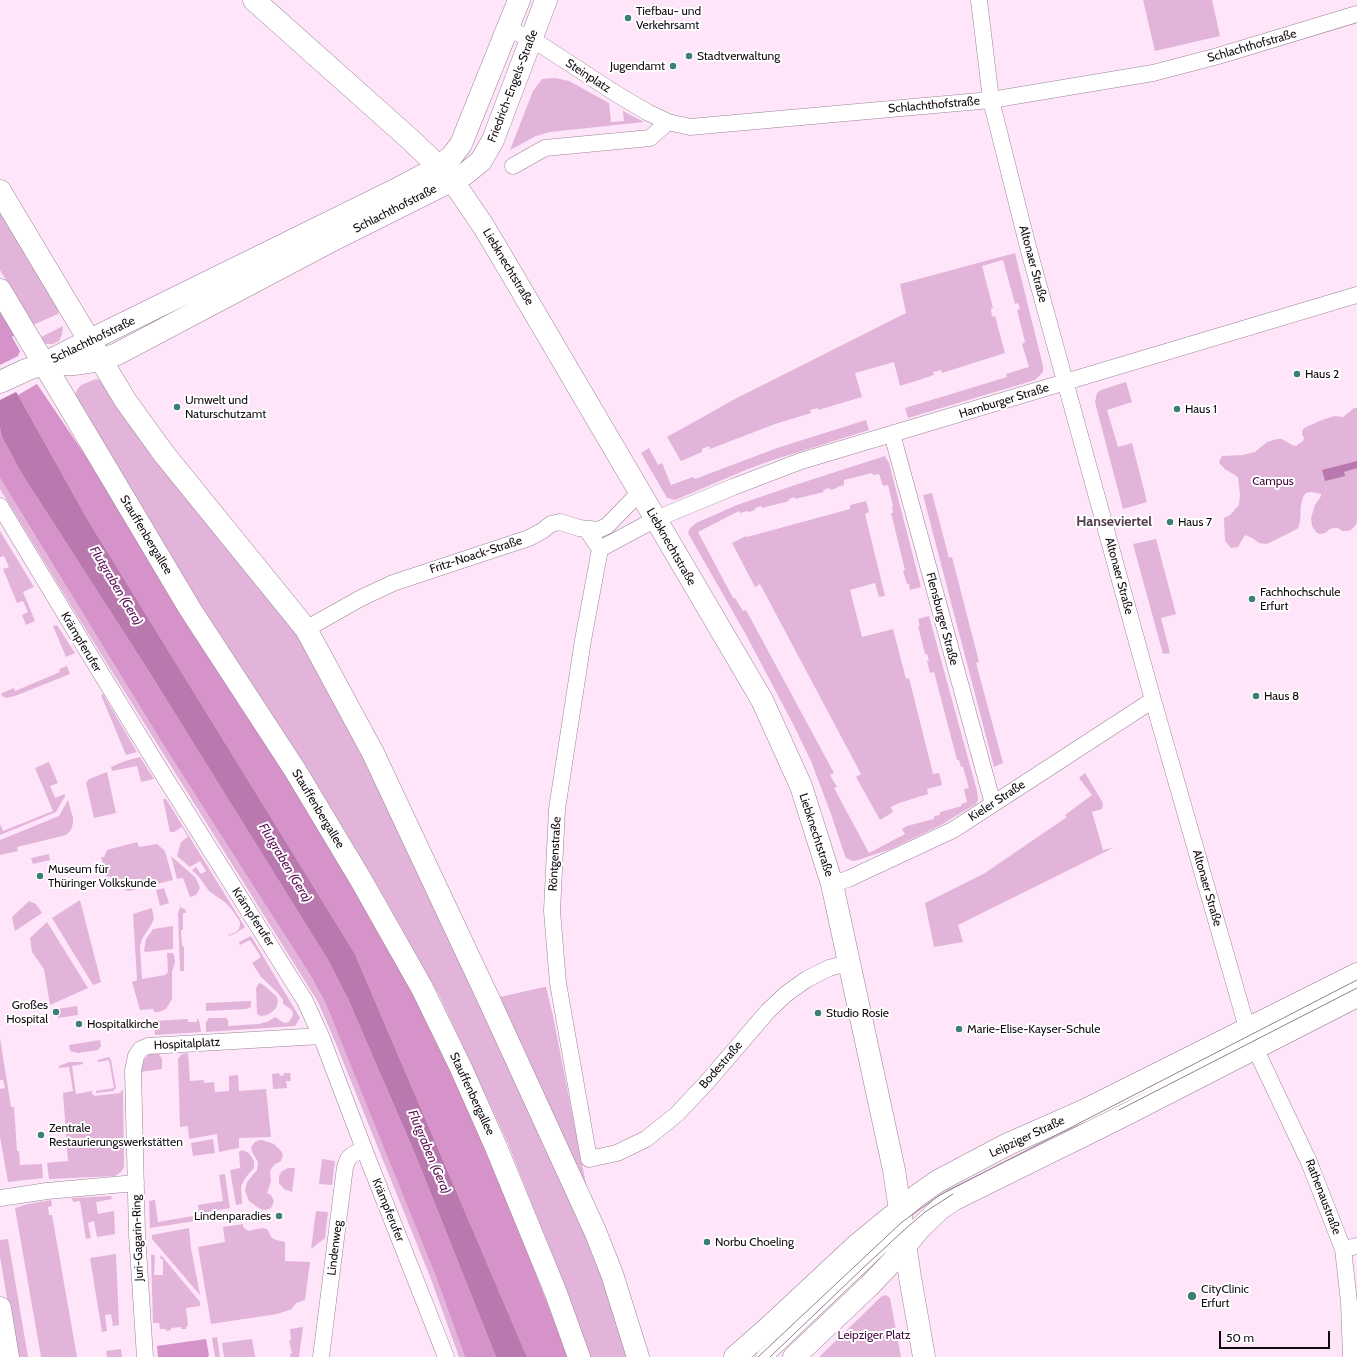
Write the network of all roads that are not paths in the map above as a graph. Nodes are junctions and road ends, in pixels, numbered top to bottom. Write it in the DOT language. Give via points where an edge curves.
graph roads {
  1 [pos="254,0"];
  2 [pos="519,0"];
  3 [pos="546,0"];
  4 [pos="978,0"];
  5 [pos="1357,14"];
  6 [pos="508,29"];
  7 [pos="532,39"];
  8 [pos="991,100"];
  9 [pos="668,122"];
  10 [pos="513,166"];
  11 [pos="446,174"];
  12 [pos="0,191"];
  13 [pos="0,290"];
  14 [pos="1357,295"];
  15 [pos="90,340"];
  16 [pos="101,360"];
  17 [pos="35,367"];
  18 [pos="0,382"];
  19 [pos="1066,382"];
  20 [pos="892,434"];
  21 [pos="640,493"];
  22 [pos="0,506"];
  23 [pos="656,520"];
  24 [pos="586,529"];
  25 [pos="600,549"];
  26 [pos="306,629"];
  27 [pos="1153,700"];
  28 [pos="993,804"];
  29 [pos="832,884"];
  30 [pos="848,963"];
  31 [pos="1357,974"];
  32 [pos="1357,996"];
  33 [pos="1247,1028"];
  34 [pos="321,1036"];
  35 [pos="1255,1048"];
  36 [pos="364,1149"];
  37 [pos="589,1159"];
  38 [pos="136,1183"];
  39 [pos="0,1198"];
  40 [pos="899,1203"];
  41 [pos="905,1245"];
  42 [pos="1350,1248"];
  43 [pos="0,1308"];
  44 [pos="8,1357"];
  45 [pos="145,1357"];
  46 [pos="321,1357"];
  47 [pos="446,1357"];
  48 [pos="579,1357"];
  49 [pos="638,1357"];
  50 [pos="735,1357"];
  51 [pos="764,1357"];
  52 [pos="794,1357"];
  53 [pos="924,1357"];
  54 [pos="1351,1357"];
  1 -- 11 [label="main road, Liebknechtstraße"];
  2 -- 6 [label="main road, Friedrich-Engels-Straße"];
  3 -- 7 [label="main road, Friedrich-Engels-Straße"];
  4 -- 8 [label="street, Altonaer Straße"];
  5 -- 8 [label="street, Schlachthofstraße" via="1218,56 1153,72"];
  6 -- 7 [label="street, Steinplatz"];
  6 -- 11 [label="main road, Friedrich-Engels-Straße"];
  7 -- 9 [label="street, Steinplatz" via="615,93"];
  7 -- 11 [label="main road, Friedrich-Engels-Straße" via="493,140 481,161 465,174"];
  8 -- 9 [label="street, Schlachthofstraße" via="690,127"];
  8 -- 19 [label="street, Altonaer Straße" via="1028,247"];
  9 -- 10 [label="street" via="650,138 545,148"];
  11 -- 15 [label="main road, Schlachthofstraße" via="281,247"];
  11 -- 16 [label="main road, Schlachthofstraße" via="334,240"];
  11 -- 21 [label="main road, Liebknechtstraße" via="496,246"];
  12 -- 15 [label="main road"];
  13 -- 17 [label="main road, Stauffenbergallee"];
  14 -- 19 [label="street, Hamburger Straße"];
  15 -- 16 [label="main road"];
  15 -- 17 [label="main road, Schlachthofstraße"];
  16 -- 17 [label="main road, Schlachthofstraße"];
  16 -- 26 [label="main road" via="164,454"];
  17 -- 18 [label="main road"];
  17 -- 48 [label="main road, Stauffenbergallee" via="295,770 422,988 496,1147 556,1292"];
  19 -- 20 [label="street, Hamburger Straße"];
  19 -- 27 [label="street, Altonaer Straße"];
  20 -- 23 [label="street, Hamburger Straße" via="801,461"];
  20 -- 28 [label="street, Flensburger Straße"];
  21 -- 23 [label="main road, Liebknechtstraße"];
  21 -- 24 [label="street, Fritz-Noack-Straße" via="607,526 598,530"];
  22 -- 34 [label="street, Krämpferufer" via="152,757 287,970"];
  23 -- 25 [label="street"];
  23 -- 29 [label="main road, Liebknechtstraße" via="762,700 800,786"];
  24 -- 25 [label="street"];
  24 -- 26 [label="street, Fritz-Noack-Straße" via="560,522 551,524 529,538 393,583"];
  25 -- 37 [label="street, Röntgenstraße" via="557,809 552,910 558,983"];
  26 -- 49 [label="main road" via="373,753 595,1231 612,1274"];
  27 -- 28 [label="street, Kieler Straße"];
  27 -- 33 [label="street, Altonaer Straße"];
  28 -- 29 [label="street, Kieler Straße" via="939,837"];
  29 -- 30 [label="main road, Liebknechtstraße"];
  30 -- 37 [label="street, Bodestraße" via="807,978 786,994 768,1011 678,1114 646,1139 617,1153"];
  30 -- 40 [label="main road, Liebknechtstraße" via="893,1163"];
  31 -- 33 [label="main road, Leipziger Straße"];
  32 -- 35 [label="main road, Leipziger Straße"];
  33 -- 40 [label="main road, Leipziger Straße" via="1083,1111 1008,1144 951,1174 918,1195"];
  34 -- 36 [label="street, Krämpferufer"];
  34 -- 38 [label="street, Hospitalplatz" via="148,1046 141,1049 133,1066"];
  35 -- 41 [label="main road, Leipziger Straße" via="953,1200 941,1208"];
  35 -- 42 [label="street, Rathenaustraße"];
  36 -- 46 [label="street, Lindenweg" via="352,1155 345,1167"];
  36 -- 47 [label="street, Krämpferufer"];
  38 -- 39 [label="street, Juri-Gagarin-Ring" via="47,1190"];
  38 -- 45 [label="street, Juri-Gagarin-Ring"];
  40 -- 41 [label="main road"];
  40 -- 50 [label="main road, Leipziger Straße"];
  40 -- 51 [label="street" via="899,1218 886,1241"];
  41 -- 52 [label="main road, Leipziger Straße" via="869,1286"];
  41 -- 53 [label="main road"];
  42 -- 54 [label="street, Rathenaustraße"];
  43 -- 44 [label="main road"];
}
